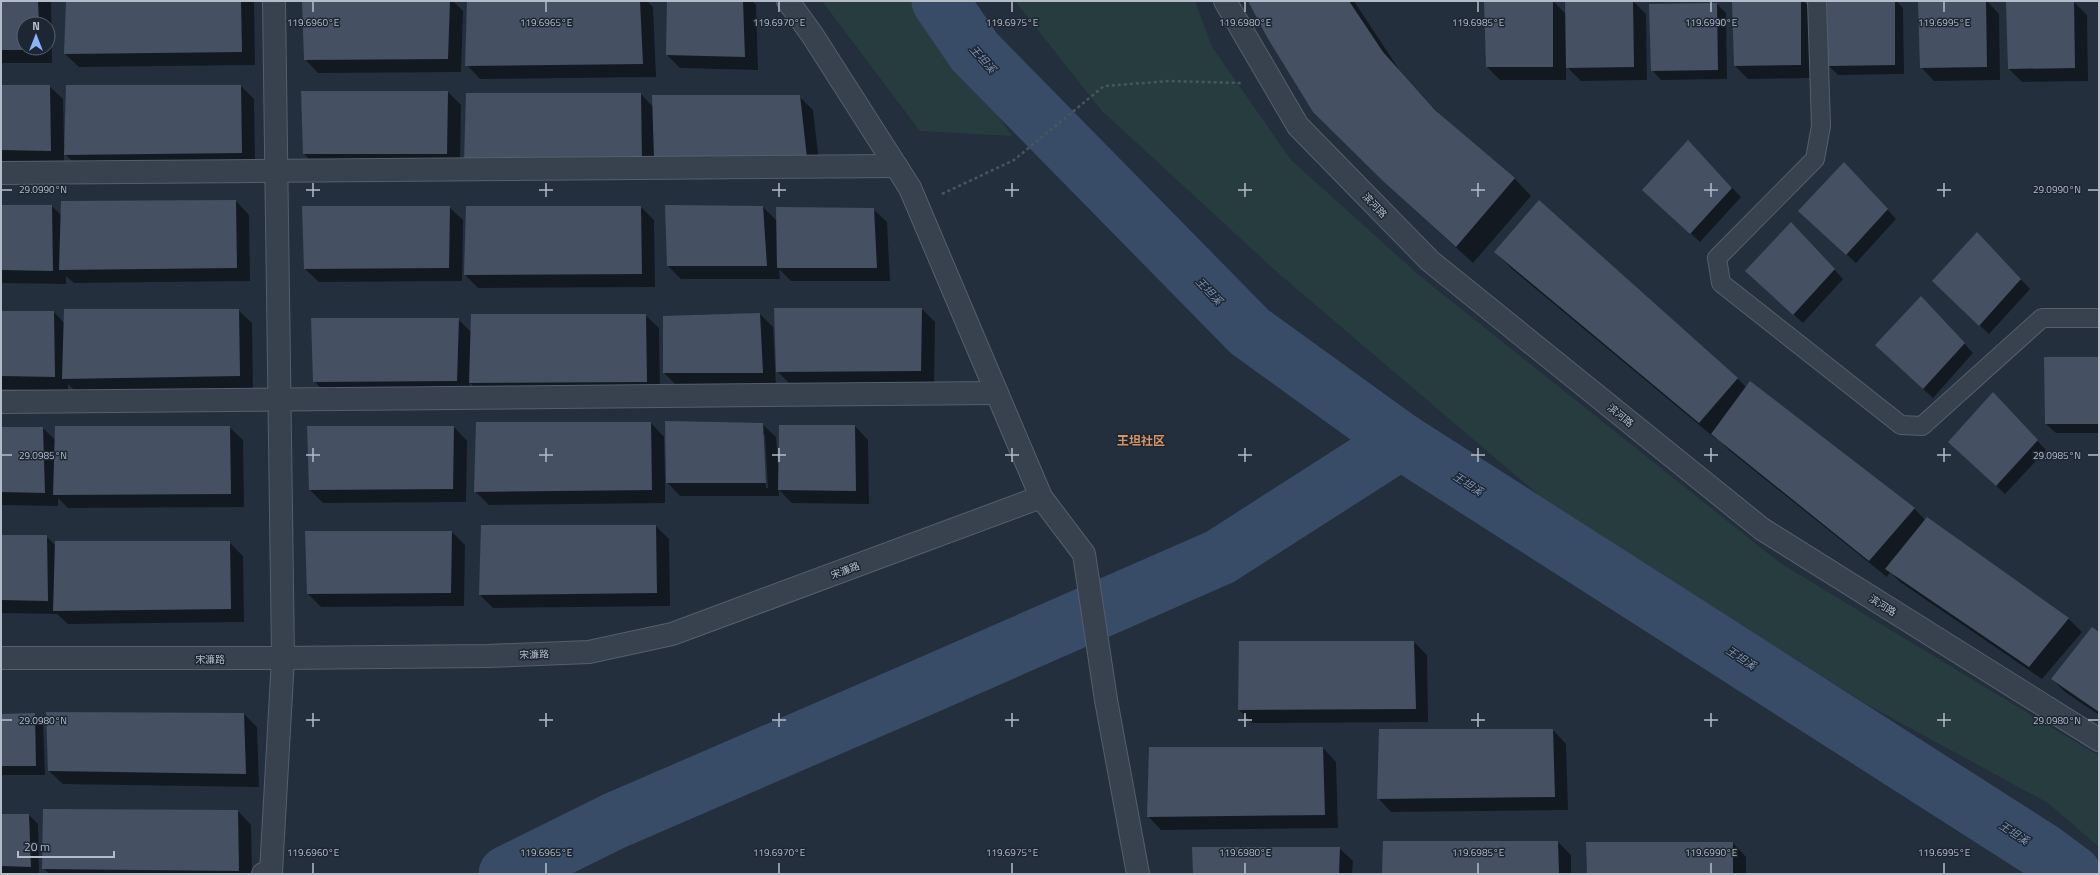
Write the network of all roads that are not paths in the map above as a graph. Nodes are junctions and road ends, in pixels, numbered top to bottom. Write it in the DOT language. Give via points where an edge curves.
graph roads {
  1 [pos="274,1"];
  2 [pos="788,1"];
  3 [pos="1225,1"];
  4 [pos="1818,1"];
  5 [pos="896,166"];
  6 [pos="276,171"];
  7 [pos="1,173"];
  8 [pos="2099,318"];
  9 [pos="997,394"];
  10 [pos="280,400"];
  11 [pos="1,402"];
  12 [pos="1041,497"];
  13 [pos="1,658"];
  14 [pos="283,658"];
  15 [pos="2099,740"];
  16 [pos="263,874"];
  17 [pos="1138,874"];
  1 -- 6 [label="street"];
  2 -- 5 [label="street"];
  3 -- 15 [label="street, 滨河路" via="1298,126 1430,261 1762,529"];
  4 -- 8 [label="lane" via="1821,126 1815,159 1717,258 1721,283 1901,425 1922,426 2042,318"];
  5 -- 6 [label="street"];
  5 -- 9 [label="street" via="918,206"];
  6 -- 7 [label="street"];
  6 -- 10 [label="street"];
  9 -- 10 [label="street"];
  9 -- 12 [label="street"];
  10 -- 11 [label="street"];
  10 -- 14 [label="street"];
  12 -- 14 [label="street, 宋濂路" via="672,634 604,649 588,652 488,656"];
  12 -- 17 [label="street" via="1084,554 1106,700"];
  13 -- 14 [label="street, 宋濂路"];
  14 -- 16 [label="street" via="271,872"];
}
